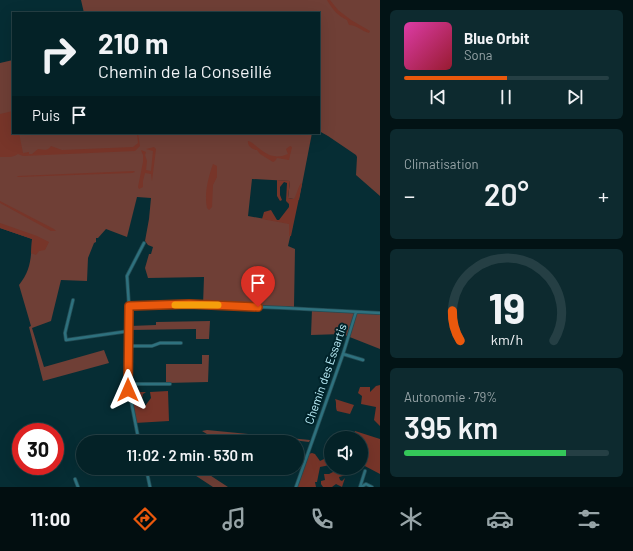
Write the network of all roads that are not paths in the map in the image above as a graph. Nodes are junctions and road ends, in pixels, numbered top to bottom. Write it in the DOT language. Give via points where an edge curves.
graph roads {
  1 [pos="144,243"];
  2 [pos="73,300"];
  3 [pos="129,306"];
  4 [pos="356,312"];
  5 [pos="380,313"];
  6 [pos="129,331"];
  7 [pos="181,343"];
  8 [pos="129,346"];
  9 [pos="343,354"];
  10 [pos="363,360"];
  11 [pos="128,384"];
  12 [pos="170,384"];
  13 [pos="138,435"];
  14 [pos="147,475"];
  15 [pos="363,475"];
  16 [pos="75,479"];
  17 [pos="78,487"];
  18 [pos="150,487"];
  19 [pos="296,487"];
  20 [pos="360,487"];
  21 [pos="372,487"];
  1 -- 3 [label="street" via="127,276"];
  2 -- 6 [label="street" via="65,333 66,340"];
  3 -- 4 [label="street" via="189,304"];
  3 -- 6 [label="street"];
  4 -- 5 [label="street"];
  4 -- 9 [label="street, Chemin des Essartis"];
  6 -- 8 [label="street"];
  7 -- 8 [label="street"];
  8 -- 11 [label="street"];
  9 -- 10 [label="street"];
  9 -- 19 [label="street, Chemin des Essartis"];
  11 -- 12 [label="street"];
  11 -- 13 [label="street"];
  14 -- 18 [label="street"];
  15 -- 20 [label="street"];
  16 -- 17 [label="street"];
  20 -- 21 [label="street" via="366,484"];
}
